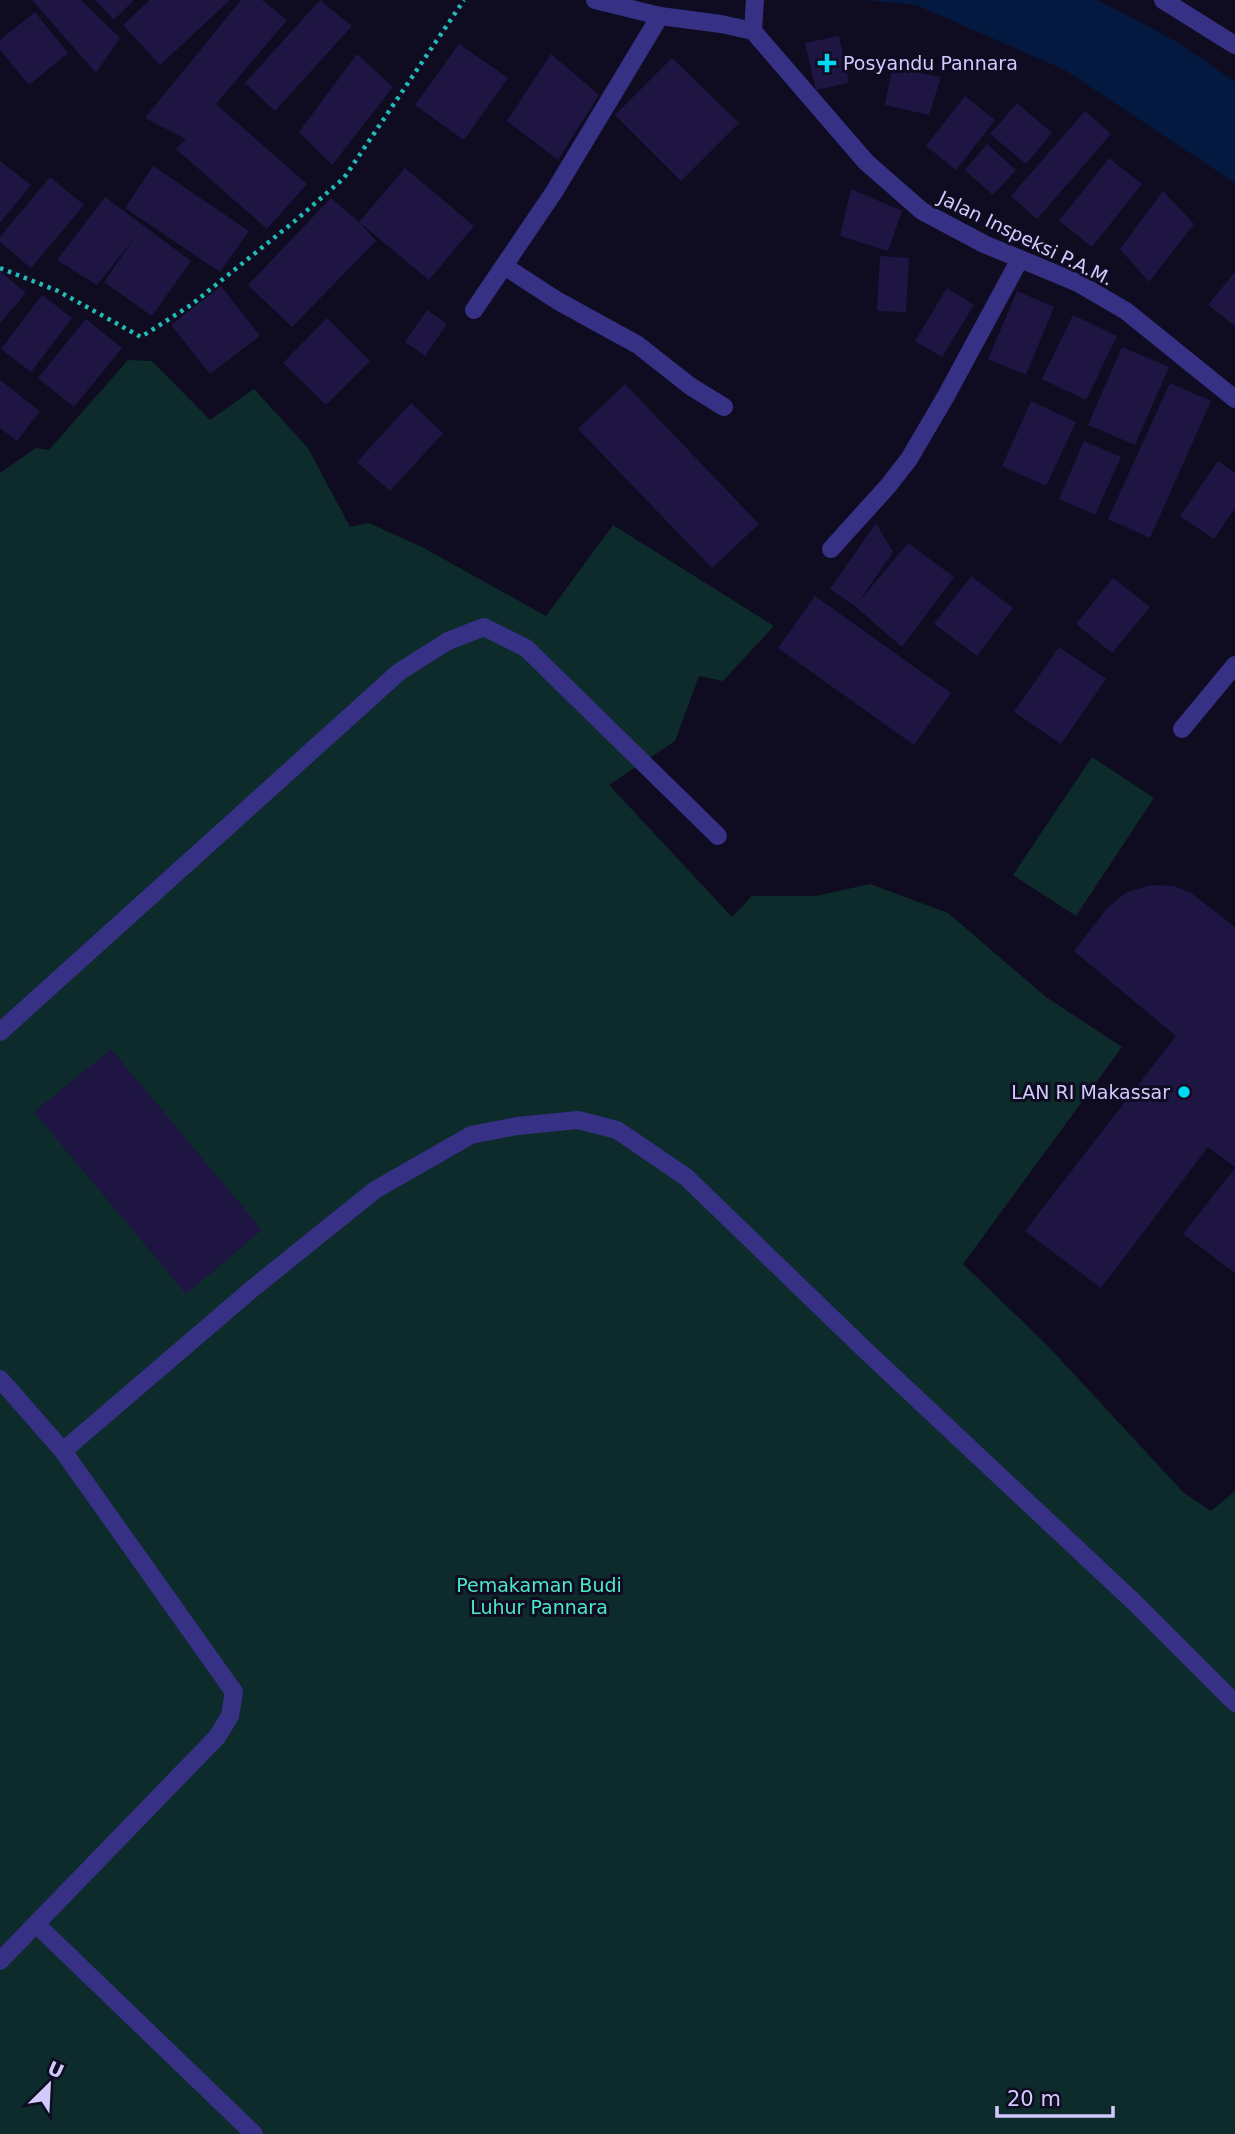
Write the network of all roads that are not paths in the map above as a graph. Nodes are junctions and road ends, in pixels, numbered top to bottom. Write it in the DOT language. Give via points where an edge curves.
graph roads {
  1 [pos="595,0"];
  2 [pos="755,0"];
  3 [pos="1163,0"];
  4 [pos="660,16"];
  5 [pos="753,31"];
  6 [pos="1235,46"];
  7 [pos="1020,259"];
  8 [pos="504,266"];
  9 [pos="474,310"];
  10 [pos="1235,399"];
  11 [pos="724,407"];
  12 [pos="831,549"];
  13 [pos="1235,665"];
  14 [pos="1181,729"];
  15 [pos="718,836"];
  16 [pos="0,1032"];
  17 [pos="0,1379"];
  18 [pos="63,1451"];
  19 [pos="1235,1703"];
  20 [pos="37,1924"];
  21 [pos="0,1961"];
  22 [pos="254,2134"];
  1 -- 4 [label="street"];
  2 -- 5 [label="street"];
  3 -- 6 [label="street"];
  4 -- 5 [label="street"];
  4 -- 8 [label="street"];
  5 -- 7 [label="street, Jalan Inspeksi P.A.M." via="866,162 922,211"];
  7 -- 10 [label="street, Jalan Inspeksi P.A.M." via="1078,283 1126,312"];
  7 -- 12 [label="street" via="909,459"];
  8 -- 9 [label="street"];
  8 -- 11 [label="street" via="638,345"];
  13 -- 14 [label="street"];
  15 -- 16 [label="street" via="526,648 484,627 448,641 399,672"];
  17 -- 18 [label="street"];
  18 -- 19 [label="street" via="375,1190 471,1135 578,1120 617,1130 686,1177"];
  18 -- 20 [label="street" via="233,1692 230,1716 217,1737"];
  20 -- 21 [label="street"];
  20 -- 22 [label="street"];
}
